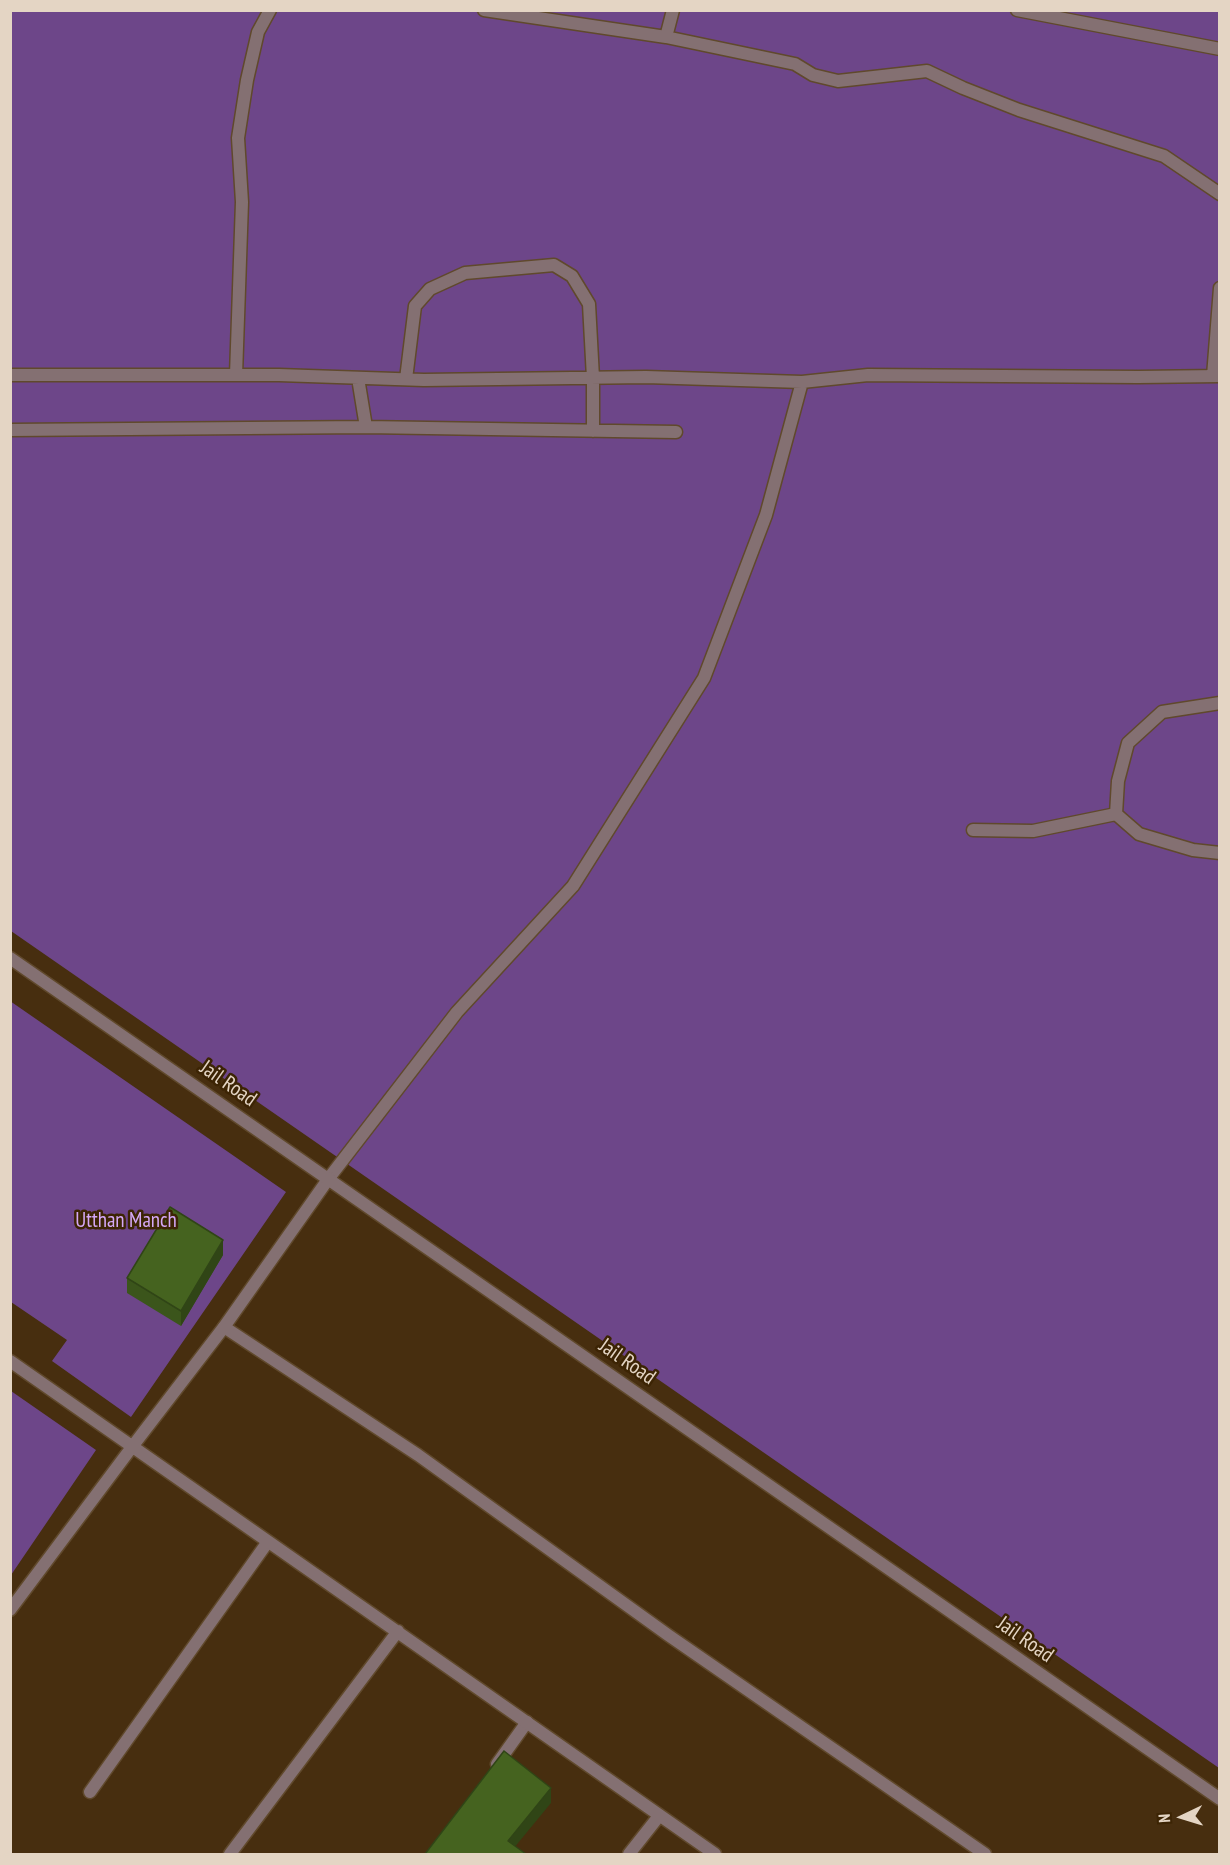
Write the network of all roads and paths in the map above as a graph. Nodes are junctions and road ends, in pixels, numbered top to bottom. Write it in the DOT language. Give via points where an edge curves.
graph roads {
  1 [pos="270,10"];
  2 [pos="484,10"];
  3 [pos="673,10"];
  4 [pos="1017,10"];
  5 [pos="666,37"];
  6 [pos="1220,49"];
  7 [pos="1220,194"];
  8 [pos="1220,288"];
  9 [pos="10,375"];
  10 [pos="236,375"];
  11 [pos="1216,376"];
  12 [pos="358,378"];
  13 [pos="593,378"];
  14 [pos="406,379"];
  15 [pos="802,382"];
  16 [pos="366,427"];
  17 [pos="10,430"];
  18 [pos="593,430"];
  19 [pos="676,432"];
  20 [pos="1220,703"];
  21 [pos="1116,814"];
  22 [pos="973,830"];
  23 [pos="1220,854"];
  24 [pos="10,958"];
  25 [pos="329,1178"];
  26 [pos="224,1327"];
  27 [pos="10,1361"];
  28 [pos="132,1447"];
  29 [pos="267,1543"];
  30 [pos="10,1610"];
  31 [pos="398,1631"];
  32 [pos="527,1722"];
  33 [pos="493,1770"];
  34 [pos="90,1792"];
  35 [pos="1220,1799"];
  36 [pos="659,1816"];
  37 [pos="230,1854"];
  38 [pos="629,1854"];
  39 [pos="716,1854"];
  40 [pos="985,1854"];
  1 -- 10 [label="street" via="258,32 238,138 242,202"];
  2 -- 5 [label="street"];
  3 -- 5 [label="street"];
  4 -- 6 [label="street"];
  5 -- 7 [label="street" via="795,64 813,75 838,81 927,71 1019,110 1164,156"];
  8 -- 11 [label="street"];
  9 -- 10 [label="street"];
  10 -- 12 [label="street"];
  11 -- 15 [label="street" via="868,375"];
  12 -- 14 [label="street"];
  12 -- 16 [label="street"];
  13 -- 14 [label="street"];
  13 -- 14 [label="street" via="589,304 573,276 554,265 465,273 430,289 415,306"];
  13 -- 15 [label="street"];
  13 -- 18 [label="street"];
  15 -- 25 [label="street" via="766,515 704,678 573,886 457,1012"];
  16 -- 17 [label="street"];
  16 -- 18 [label="street"];
  18 -- 19 [label="street"];
  20 -- 21 [label="street" via="1162,712 1128,743 1118,781"];
  21 -- 22 [label="street" via="1033,831"];
  21 -- 23 [label="street" via="1139,834"];
  24 -- 25 [label="street, Jail Road"];
  25 -- 26 [label="street"];
  25 -- 35 [label="street, Jail Road"];
  26 -- 28 [label="street"];
  26 -- 40 [label="street" via="418,1455 668,1635"];
  27 -- 28 [label="street"];
  28 -- 29 [label="street"];
  28 -- 30 [label="street"];
  29 -- 31 [label="street"];
  29 -- 34 [label="street"];
  31 -- 32 [label="street"];
  31 -- 37 [label="street"];
  32 -- 33 [label="street"];
  32 -- 36 [label="street"];
  36 -- 38 [label="street"];
  36 -- 39 [label="street"];
}
